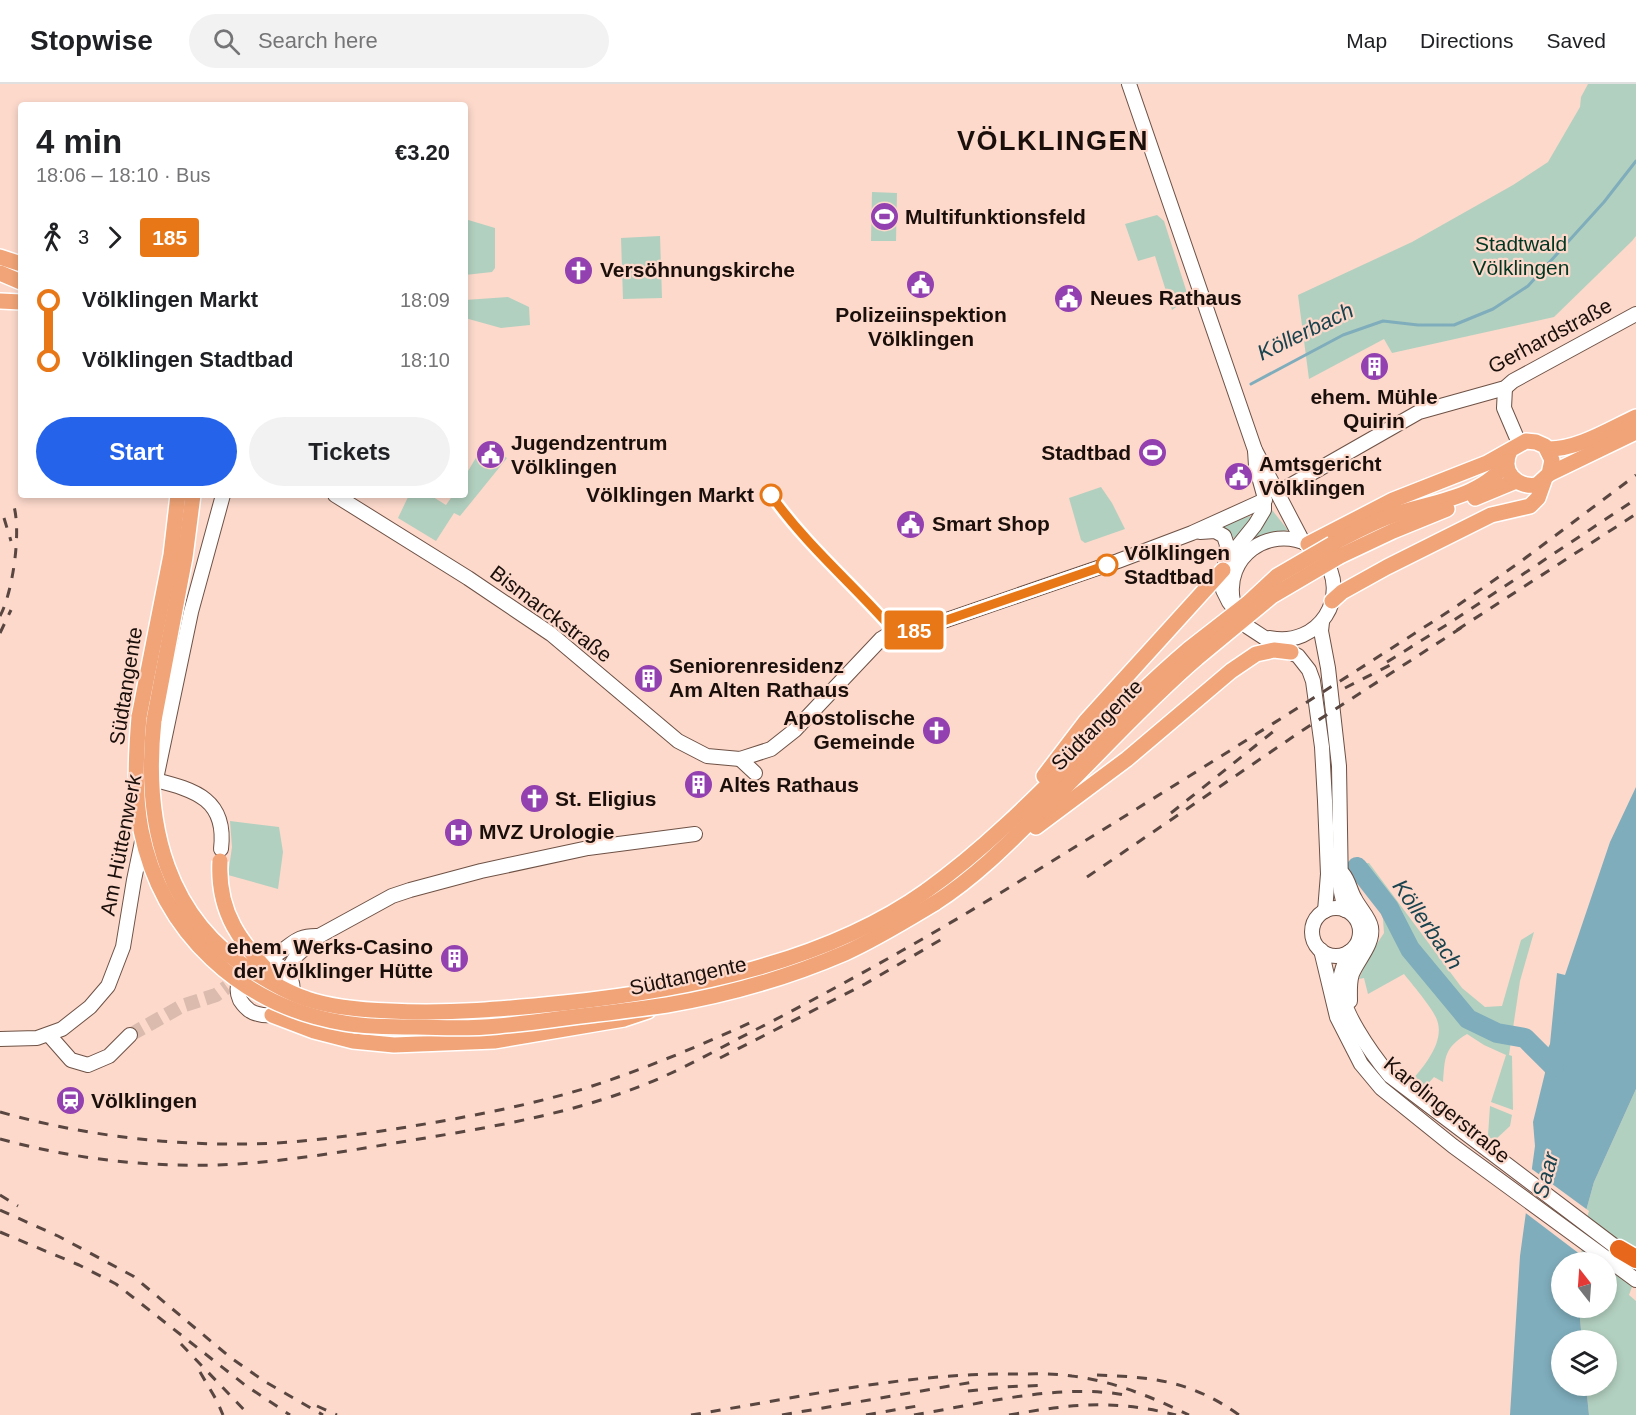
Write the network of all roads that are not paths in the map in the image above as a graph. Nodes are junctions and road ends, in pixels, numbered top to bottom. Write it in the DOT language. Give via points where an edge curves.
graph roads {
  1 [pos="1129,84"];
  2 [pos="0,257"];
  3 [pos="18,263"];
  4 [pos="0,275"];
  5 [pos="18,281"];
  6 [pos="0,302"];
  7 [pos="18,302"];
  8 [pos="1636,314"];
  9 [pos="1505,388"];
  10 [pos="1636,417"];
  11 [pos="1636,432"];
  12 [pos="1547,449"];
  13 [pos="1512,452"];
  14 [pos="1546,477"];
  15 [pos="1516,482"];
  16 [pos="1271,496"];
  17 [pos="178,498"];
  18 [pos="193,498"];
  19 [pos="222,498"];
  20 [pos="340,498"];
  21 [pos="1192,533"];
  22 [pos="1306,543"];
  23 [pos="1336,550"];
  24 [pos="1223,570"];
  25 [pos="1332,601"];
  26 [pos="1238,614"];
  27 [pos="1322,622"];
  28 [pos="1258,633"];
  29 [pos="1291,652"];
  30 [pos="1193,654"];
  31 [pos="147,718"];
  32 [pos="740,759"];
  33 [pos="755,773"];
  34 [pos="155,780"];
  35 [pos="1013,818"];
  36 [pos="695,834"];
  37 [pos="1008,844"];
  38 [pos="220,855"];
  39 [pos="1340,870"];
  40 [pos="930,897"];
  41 [pos="1345,910"];
  42 [pos="1325,911"];
  43 [pos="319,936"];
  44 [pos="1321,950"];
  45 [pos="1348,952"];
  46 [pos="266,961"];
  47 [pos="287,971"];
  48 [pos="240,978"];
  49 [pos="288,992"];
  50 [pos="234,996"];
  51 [pos="668,1005"];
  52 [pos="1351,1013"];
  53 [pos="272,1015"];
  54 [pos="50,1035"];
  55 [pos="130,1035"];
  56 [pos="0,1039"];
  57 [pos="1619,1249"];
  58 [pos="1636,1259"];
  59 [pos="1636,1264"];
  60 [pos="1636,1280"];
  1 -- 16 [label="main road"];
  2 -- 3 [label="main road"];
  4 -- 5 [label="main road"];
  6 -- 7 [label="main road"];
  8 -- 9 [label="main road, Gerhardstraße"];
  9 -- 13 [label="main road" via="1504,408"];
  9 -- 16 [label="main road, Gerhardstraße" via="1419,412"];
  10 -- 12 [label="main road" via="1590,438"];
  11 -- 14 [label="main road"];
  12 -- 13 [label="main road" via="1536,442"];
  12 -- 14 [label="main road" via="1552,460"];
  13 -- 15 [label="main road" via="1510,475"];
  13 -- 22 [label="main road" via="1393,500"];
  13 -- 23 [label="main road, Südtangente" via="1500,472 1481,485 1395,514"];
  14 -- 15 [label="main road" via="1530,486"];
  14 -- 25 [label="main road" via="1538,498 1530,506 1491,515 1387,567"];
  15 -- 23 [label="main road, Südtangente"];
  16 -- 21 [label="main road, Gerhardstraße"];
  16 -- 22 [label="main road"];
  16 -- 24 [label="main road" via="1261,517 1232,552"];
  17 -- 31 [label="main road, Südtangente"];
  18 -- 31 [label="main road, Südtangente" via="185,557"];
  19 -- 34 [label="main road, Am Hüttenwerk" via="191,612"];
  20 -- 32 [label="main road, Bismarckstraße" via="551,634 678,741 707,756"];
  21 -- 24 [label="main road" via="1210,530 1224,536 1227,550"];
  21 -- 32 [label="main road, Bismarckstraße" via="929,626 894,631 867,652 780,744"];
  22 -- 25 [label="main road" via="1329,566 1334,584"];
  22 -- 26 [label="main road" via="1272,539 1247,552 1232,581 1232,598"];
  23 -- 30 [label="main road, Südtangente, bridge" via="1277,576"];
  24 -- 26 [label="main road" via="1224,596"];
  24 -- 35 [label="main road" via="1086,721"];
  25 -- 27 [label="main road"];
  26 -- 28 [label="main road"];
  27 -- 28 [label="main road" via="1293,639 1274,639"];
  27 -- 39 [label="main road" via="1339,766"];
  28 -- 29 [label="main road"];
  29 -- 37 [label="main road" via="1256,654 1112,771 1042,824"];
  29 -- 42 [label="main road" via="1309,670 1315,692 1325,801"];
  30 -- 35 [label="main road, Südtangente" via="1134,699"];
  30 -- 37 [label="main road, Südtangente"];
  31 -- 49 [label="main road, Südtangente, bridge" via="153,810 161,849 176,886 198,922 219,946 244,967"];
  31 -- 51 [label="main road, Südtangente, bridge" via="136,748 138,810 145,848 158,882 200,948 231,977 264,997 319,1018 391,1027 496,1027"];
  32 -- 33 [label="main road"];
  34 -- 38 [label="main road" via="190,790 216,810 223,833"];
  34 -- 54 [label="main road, Am Hüttenwerk" via="123,947 115,970 108,986 90,1007"];
  35 -- 40 [label="main road, Südtangente"];
  36 -- 43 [label="main road" via="588,848 434,882 392,896"];
  37 -- 40 [label="main road, Südtangente" via="956,889"];
  38 -- 49 [label="main road, bridge" via="220,889 236,933"];
  39 -- 41 [label="main road"];
  39 -- 52 [label="main road" via="1371,931 1351,979"];
  40 -- 49 [label="main road, Südtangente, bridge" via="788,958 646,993 499,1010 435,1013 353,1008"];
  40 -- 51 [label="main road, Südtangente, bridge" via="871,941 812,966 744,988"];
  41 -- 42 [label="main road"];
  41 -- 45 [label="main road" via="1355,917 1360,928 1357,944"];
  42 -- 44 [label="main road" via="1312,930"];
  43 -- 46 [label="main road" via="296,939"];
  43 -- 47 [label="main road" via="297,955"];
  44 -- 45 [label="main road" via="1333,956"];
  44 -- 60 [label="main road, Karolingerstraße" via="1337,1017 1361,1064 1381,1088 1453,1146"];
  45 -- 52 [label="main road, Karolingerstraße" via="1341,984"];
  46 -- 47 [label="main road"];
  46 -- 48 [label="main road" via="247,968"];
  47 -- 53 [label="main road" via="293,985 292,996 283,1009"];
  48 -- 50 [label="main road"];
  48 -- 50 [label="main road" via="238,994"];
  50 -- 53 [label="main road" via="252,1012"];
  51 -- 53 [label="main road, bridge" via="624,1019 528,1037 458,1044 353,1041 314,1032"];
  52 -- 57 [label="main road, Karolingerstraße" via="1371,1053 1390,1076"];
  54 -- 55 [label="main road" via="71,1060 88,1065 108,1056"];
  54 -- 56 [label="main road"];
  57 -- 58 [label="highway"];
  57 -- 59 [label="main road, Karolingerstraße"];
}
